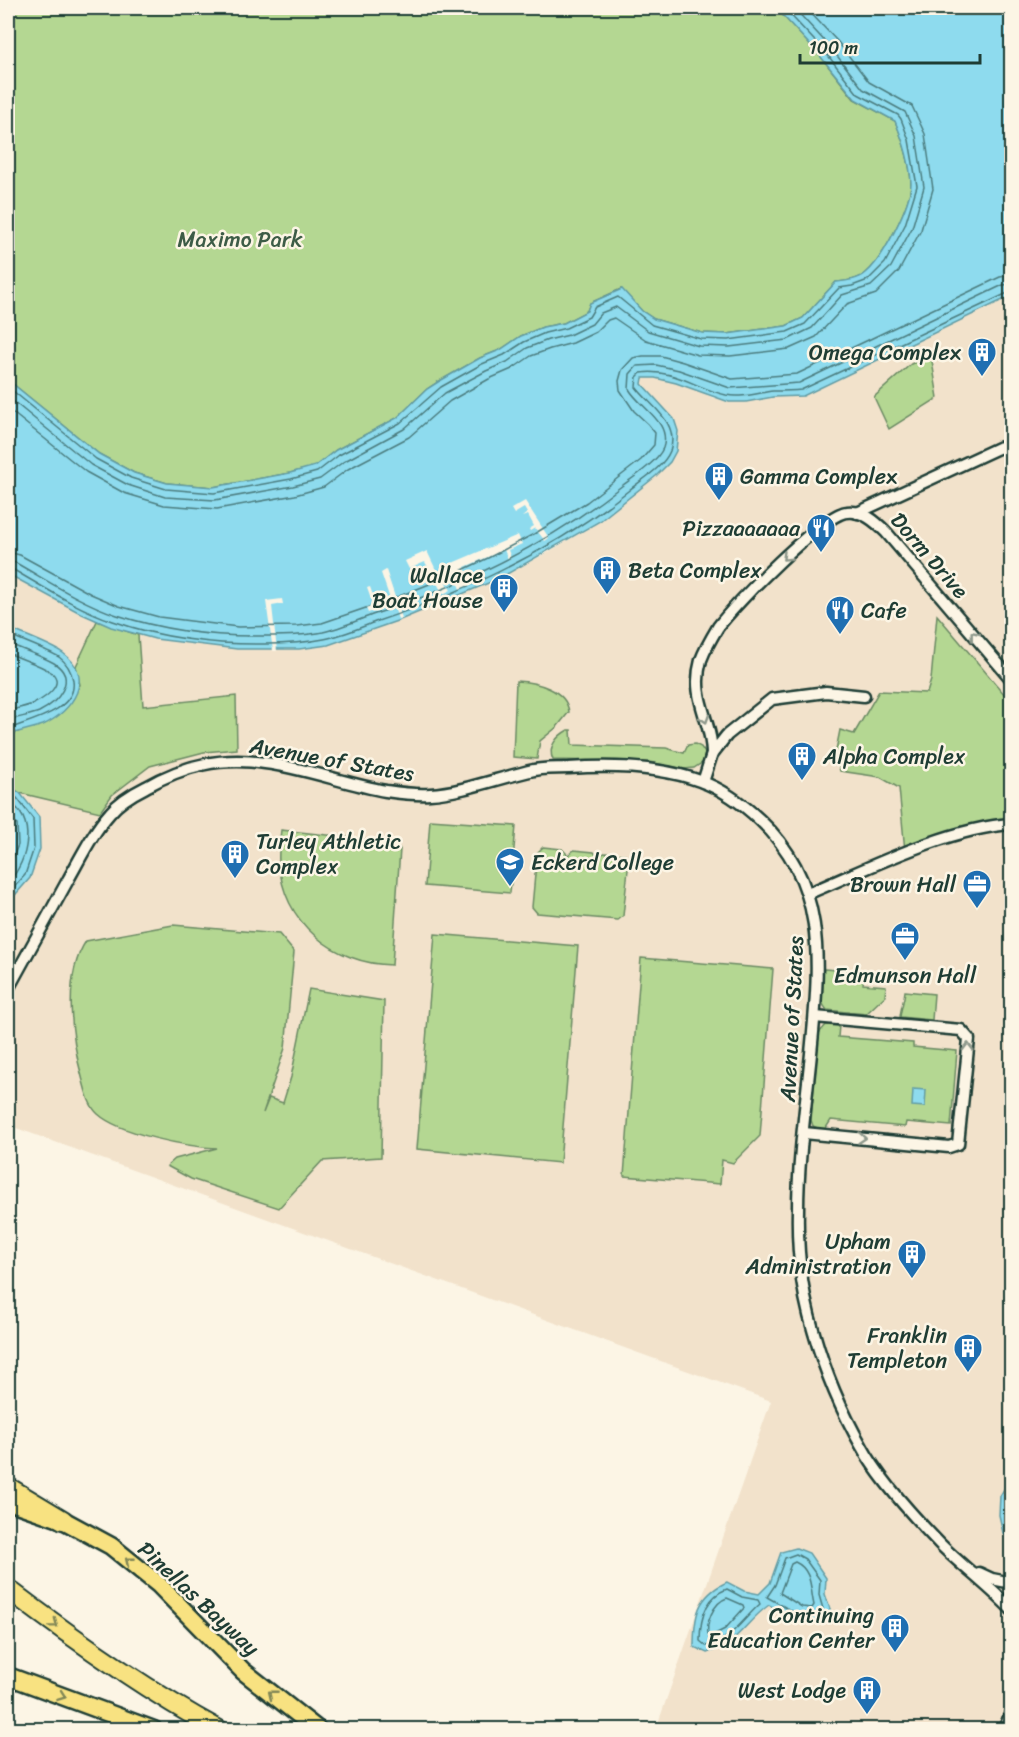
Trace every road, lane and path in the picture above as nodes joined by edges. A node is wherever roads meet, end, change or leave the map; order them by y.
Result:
1 (1011, 445) edge
2 (857, 513) junction
3 (1011, 680) edge
4 (864, 696) dead end
5 (712, 754) junction
6 (703, 782) junction
7 (1011, 824) edge
8 (807, 894) junction
9 (8, 988) edge
10 (814, 1017) junction
11 (804, 1133) junction
12 (8, 1487) edge
13 (8, 1501) edge
14 (63, 1520) junction
15 (968, 1568) junction
16 (1011, 1583) edge
17 (8, 1589) edge
18 (1011, 1610) edge
19 (8, 1676) edge
20 (1011, 1710) edge
21 (154, 1730) edge
22 (219, 1730) edge
23 (318, 1730) edge
24 (1004, 1730) edge

1 - 2 street
3 -> 2 street, Dorm Drive
2 -> 5 street, Dorm Drive
4 - 5 street
5 - 6 street
6 - 8 street, Avenue of States
6 - 9 street, Avenue of States
7 - 8 street
8 - 10 street, Avenue of States
10 - 11 street, Avenue of States
11 -> 10 street
11 - 15 street, Avenue of States
12 - 14 highway
13 - 14 main road, Pinellas Bayway
23 -> 14 main road, Pinellas Bayway
15 - 16 street, Avenue of States
15 - 18 street, Avenue of States
17 -> 22 highway
19 -> 21 main road
20 - 24 street

